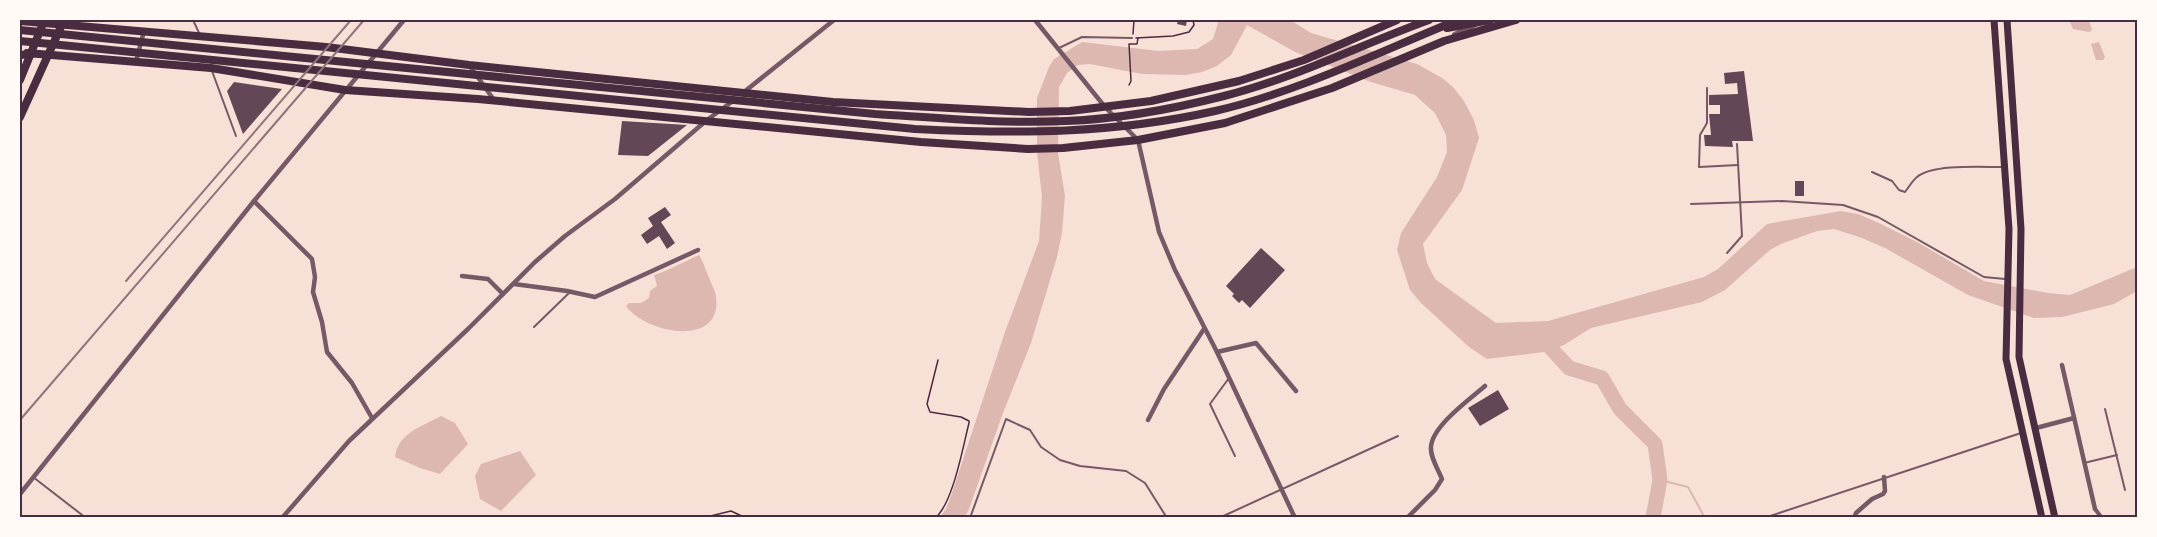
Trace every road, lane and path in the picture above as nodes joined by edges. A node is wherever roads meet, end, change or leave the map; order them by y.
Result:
1 (33, 20) edge
2 (193, 20) edge
3 (404, 20) edge
4 (834, 20) edge
5 (1035, 20) edge
6 (1134, 20) edge
7 (1193, 20) edge
8 (1397, 20) edge
9 (1426, 20) edge
10 (1458, 20) edge
11 (1483, 20) edge
12 (1490, 20) edge
13 (1516, 20) edge
14 (1994, 20) edge
15 (2007, 20) edge
16 (20, 21) edge
17 (44, 21) edge
18 (62, 22) edge
19 (20, 30) edge
20 (144, 31) junction
21 (1428, 32) junction
22 (200, 36) junction
23 (1132, 38) junction
24 (20, 41) edge
25 (1444, 42) junction
26 (1129, 47) dead end
27 (1060, 49) junction
28 (375, 53) junction
29 (20, 54) edge
30 (32, 54) junction
31 (48, 56) junction
32 (136, 62) junction
33 (469, 65) junction
34 (211, 68) junction
35 (20, 80) edge
36 (1129, 85) dead end
37 (1707, 88) dead end
38 (345, 90) junction
39 (743, 93) junction
40 (494, 100) junction
41 (1105, 107) junction
42 (20, 117) edge
43 (707, 120) junction
44 (236, 136) dead end
45 (1138, 140) junction
46 (1737, 144) dead end
47 (1738, 165) junction
48 (2004, 167) junction
49 (1872, 172) dead end
50 (254, 201) junction
51 (1740, 202) junction
52 (1691, 204) dead end
53 (698, 250) dead end
54 (1727, 253) dead end
55 (462, 276) dead end
56 (2007, 279) junction
57 (2020, 280) junction
58 (514, 284) junction
59 (571, 291) junction
60 (503, 294) junction
61 (2007, 320) junction
62 (2019, 322) junction
63 (534, 327) dead end
64 (1204, 328) junction
65 (1217, 352) junction
66 (938, 360) dead end
67 (2062, 365) dead end
68 (1229, 378) junction
69 (1485, 387) dead end
70 (1296, 391) dead end
71 (2105, 409) dead end
72 (372, 418) junction
73 (2074, 418) junction
74 (1148, 420) dead end
75 (2036, 428) junction
76 (2023, 432) junction
77 (1398, 436) dead end
78 (2117, 455) junction
79 (1235, 456) dead end
80 (2084, 463) junction
81 (33, 477) junction
82 (1884, 477) junction
83 (1282, 489) junction
84 (2125, 490) dead end
85 (20, 494) edge
86 (2095, 509) joint
87 (86, 518) edge
88 (282, 518) edge
89 (702, 518) edge
90 (746, 518) edge
91 (935, 518) edge
92 (970, 518) edge
93 (1167, 518) edge
94 (1220, 518) edge
95 (1295, 518) edge
96 (1407, 518) edge
97 (1764, 518) edge
98 (1854, 518) edge
99 (2042, 518) edge
100 (2055, 518) edge
101 (2102, 518) edge

1 - 17 main road
2 - 22 lane
3 - 28 street
4 - 39 street
5 - 27 street
6 - 23 path
7 - 23 path
8 - 41 main road
9 - 19 main road
10 - 21 main road
11 - 25 street
12 - 21 main road
13 - 25 main road
14 - 48 main road
15 - 57 main road
16 - 17 main road
17 - 18 main road
17 - 30 main road
18 - 20 main road
18 - 31 main road
20 - 22 main road
20 - 32 street
21 - 24 main road
22 - 28 main road
22 - 34 lane
23 - 27 lane
25 - 45 main road
26 - 36 path
27 - 41 street
28 - 33 main road
28 - 38 street
29 - 30 main road
30 - 31 main road
30 - 35 main road
31 - 32 main road
31 - 42 main road
32 - 34 main road
33 - 39 main road
33 - 40 street
34 - 38 main road
34 - 44 lane
37 - 47 lane
38 - 40 main road
38 - 50 street
39 - 41 main road
39 - 43 street
40 - 43 main road
41 - 45 street
43 - 45 main road
43 - 58 street
45 - 64 street
46 - 47 lane
47 - 51 lane
48 - 49 lane
48 - 56 main road
50 - 72 street
50 - 81 street
51 - 52 lane
51 - 54 lane
51 - 56 lane
53 - 59 street
55 - 60 street
56 - 57 main road
56 - 61 main road
57 - 62 main road
58 - 59 street
58 - 60 street
59 - 63 lane
60 - 72 street
61 - 62 main road
61 - 76 main road
62 - 75 main road
64 - 65 street
64 - 74 street
65 - 68 street
65 - 70 street
66 - 91 path
67 - 73 street
68 - 79 lane
68 - 83 street
69 - 96 street
71 - 78 lane
72 - 88 street
73 - 75 street
73 - 80 street
75 - 76 main road
75 - 100 main road
76 - 82 lane
76 - 99 main road
77 - 83 lane
78 - 80 lane
78 - 84 lane
80 - 86 street
81 - 85 street
81 - 87 lane
82 - 97 lane
82 - 98 street
83 - 94 lane
83 - 95 street
86 - 101 street
89 - 90 path
92 - 93 lane

